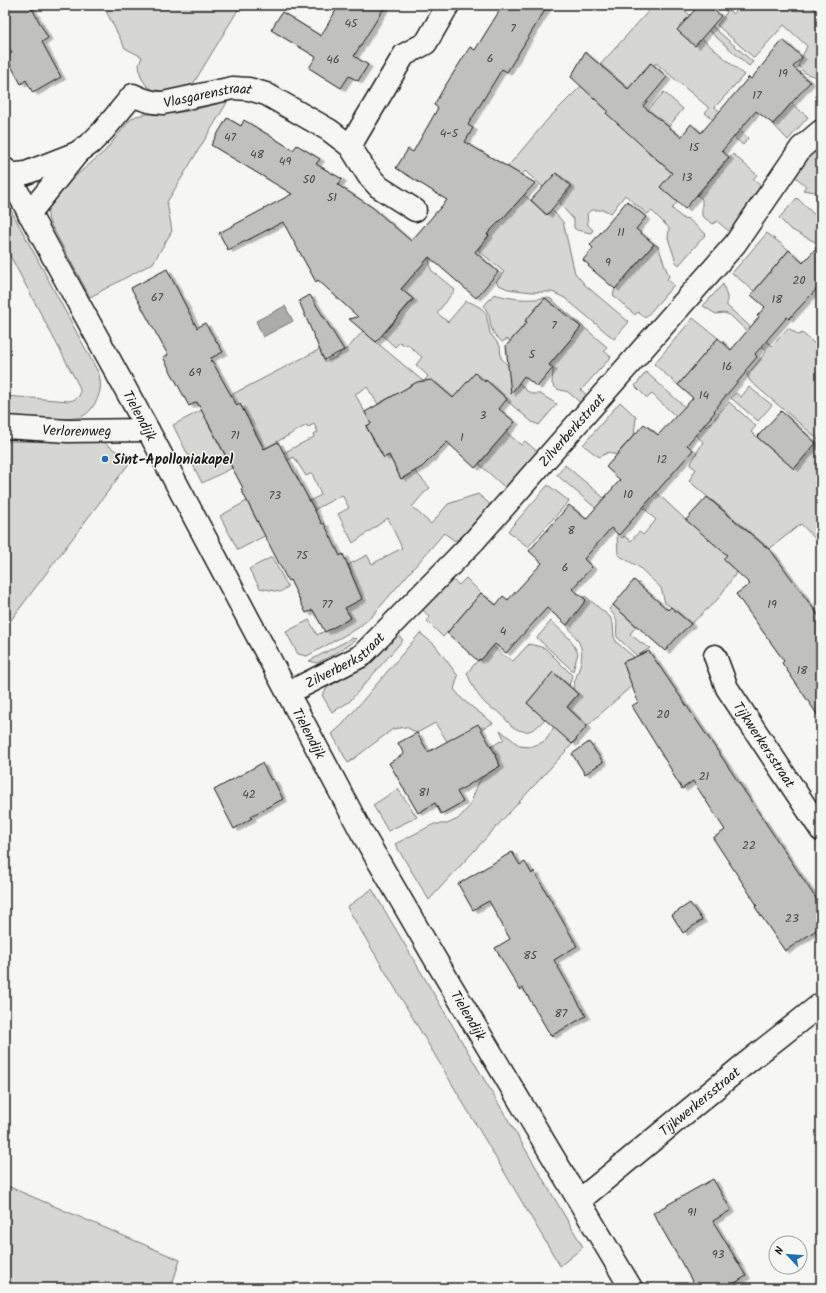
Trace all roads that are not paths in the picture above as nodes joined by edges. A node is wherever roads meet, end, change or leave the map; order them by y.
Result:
1 (448, 5) edge
2 (821, 131) edge
3 (350, 146) junction
4 (78, 153) junction
5 (6, 172) edge
6 (415, 210) dead end
7 (29, 214) junction
8 (5, 427) edge
9 (148, 430) junction
10 (715, 656) dead end
11 (288, 693) junction
12 (821, 830) edge
13 (821, 1004) edge
14 (580, 1200) junction
15 (631, 1288) edge

1 - 3 street
2 - 11 street, Zilverberkstraat
3 - 4 street, Vlasgarenstraat
3 - 6 street, Vlasgarenstraat
4 - 5 street, Vlasgarenstraat
4 - 7 street, Vlasgarenstraat
5 - 7 street, Tielendijk
7 - 9 street, Tielendijk
8 - 9 street, Verlorenweg
9 - 11 street, Tielendijk
10 - 12 street, Tijkwerkersstraat
11 - 14 street, Tielendijk
13 - 14 street, Tijkwerkersstraat
14 - 15 street, Tielendijk

